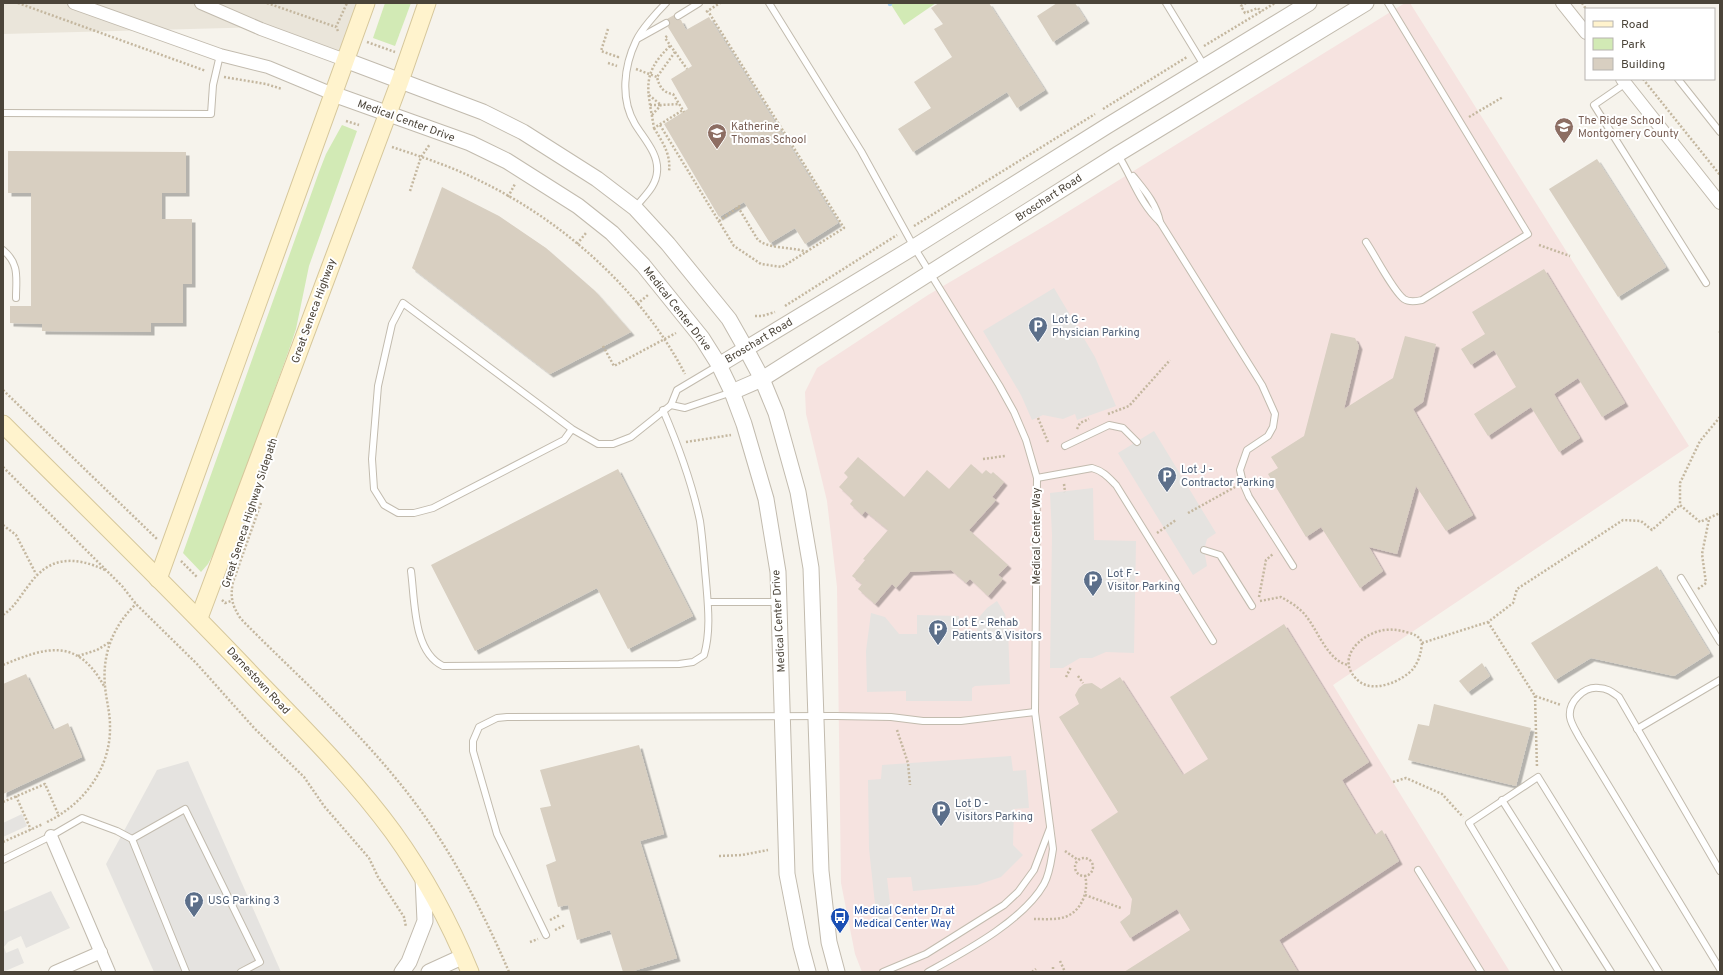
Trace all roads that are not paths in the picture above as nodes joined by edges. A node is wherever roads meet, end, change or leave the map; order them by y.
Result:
1 (74, 3) edge
2 (201, 3) edge
3 (366, 3) edge
4 (427, 3) edge
5 (666, 3) edge
6 (699, 3) edge
7 (769, 3) edge
8 (1166, 3) edge
9 (1309, 3) edge
10 (1366, 3) edge
11 (1388, 3) edge
12 (1562, 3) edge
13 (678, 16) dead end
14 (666, 23) dead end
15 (1585, 32) edge
16 (636, 40) junction
17 (220, 55) junction
18 (345, 60) junction
19 (1205, 67) junction
20 (1679, 80) edge
21 (400, 81) junction
22 (1624, 81) edge
23 (333, 94) junction
24 (3, 113) edge
25 (387, 114) junction
26 (1720, 132) edge
27 (1118, 154) junction
28 (1720, 203) edge
29 (635, 208) junction
30 (1366, 242) dead end
31 (914, 247) junction
32 (3, 250) edge
33 (929, 273) junction
34 (1706, 283) dead end
35 (16, 298) dead end
36 (746, 349) junction
37 (719, 365) junction
38 (762, 379) junction
39 (732, 392) junction
40 (671, 405) junction
41 (663, 410) junction
42 (3, 424) edge
43 (572, 429) junction
44 (1137, 442) dead end
45 (1065, 446) dead end
46 (1037, 478) junction
47 (1204, 550) dead end
48 (1293, 566) dead end
49 (411, 572) dead end
50 (1681, 578) dead end
51 (158, 579) junction
52 (708, 602) junction
53 (779, 602) junction
54 (1252, 606) road end
55 (198, 618) junction
56 (1213, 640) dead end
57 (1720, 642) edge
58 (1720, 680) edge
59 (1035, 712) junction
60 (816, 716) junction
61 (784, 717) junction
62 (1637, 729) junction
63 (1502, 800) junction
64 (1050, 827) junction
65 (51, 836) junction
66 (132, 839) junction
67 (3, 860) edge
68 (1719, 868) edge
69 (1418, 870) dead end
70 (423, 878) junction
71 (546, 935) dead end
72 (101, 952) junction
73 (464, 956) junction
74 (1720, 969) edge
75 (55, 972) edge
76 (110, 972) edge
77 (186, 972) edge
78 (242, 972) edge
79 (402, 972) edge
80 (429, 972) edge
81 (470, 972) edge
82 (808, 972) edge
83 (837, 972) edge
84 (883, 972) edge
85 (928, 972) edge
86 (1481, 972) edge
87 (1559, 972) edge
88 (1611, 972) edge
89 (1659, 972) edge

1 - 17 street, Medical Center Drive
2 - 18 street
3 - 18 main road
4 - 21 main road, Great Seneca Highway
5 - 16 lane
6 - 13 lane
7 - 31 lane, Medical Center Way
8 - 19 lane
9 - 19 street, Broschart Road
10 - 27 street, Broschart Road
11 - 30 lane
12 - 15 street
14 - 16 lane
16 - 29 lane
17 - 23 street, Medical Center Drive
17 - 24 lane
18 - 21 street
18 - 23 main road
19 - 31 street, Broschart Road
20 - 26 lane
21 - 25 main road, Great Seneca Highway
21 - 29 street
22 - 28 street
22 - 34 lane
23 - 25 street, Medical Center Drive
23 - 51 main road
25 - 37 street, Medical Center Drive
25 - 55 main road, Great Seneca Highway
27 - 33 street, Broschart Road
27 - 48 lane
29 - 36 street
31 - 33 lane, Medical Center Way
31 - 36 street, Broschart Road
32 - 35 lane
33 - 38 street, Broschart Road
33 - 46 lane, Medical Center Way
36 - 37 street, Broschart Road
36 - 38 street
37 - 39 street, Medical Center Drive
37 - 40 lane
38 - 39 street, Broschart Road
38 - 60 street
39 - 40 lane
39 - 53 street, Medical Center Drive
40 - 41 lane
41 - 43 lane
41 - 52 lane
42 - 51 main road, Darnestown Road
43 - 43 lane
44 - 45 lane
46 - 56 lane
46 - 59 lane, Medical Center Way
47 - 54 lane
49 - 52 lane
50 - 57 lane
51 - 55 main road, Darnestown Road
52 - 53 lane
53 - 61 street, Medical Center Drive
55 - 70 main road, Darnestown Road
58 - 62 lane
59 - 60 lane
59 - 64 lane, Medical Center Way
60 - 61 lane
60 - 83 street
61 - 71 lane
61 - 82 street, Medical Center Drive
62 - 68 lane
62 - 74 lane
63 - 87 lane
63 - 88 lane
63 - 89 lane
64 - 84 lane, Medical Center Way
64 - 85 lane, Medical Center Way
65 - 66 lane
65 - 67 lane
65 - 72 street
66 - 77 lane
66 - 78 lane
69 - 86 lane
70 - 73 main road, Darnestown Road
70 - 79 street
72 - 75 street
72 - 76 street
73 - 80 street
73 - 81 main road, Darnestown Road

